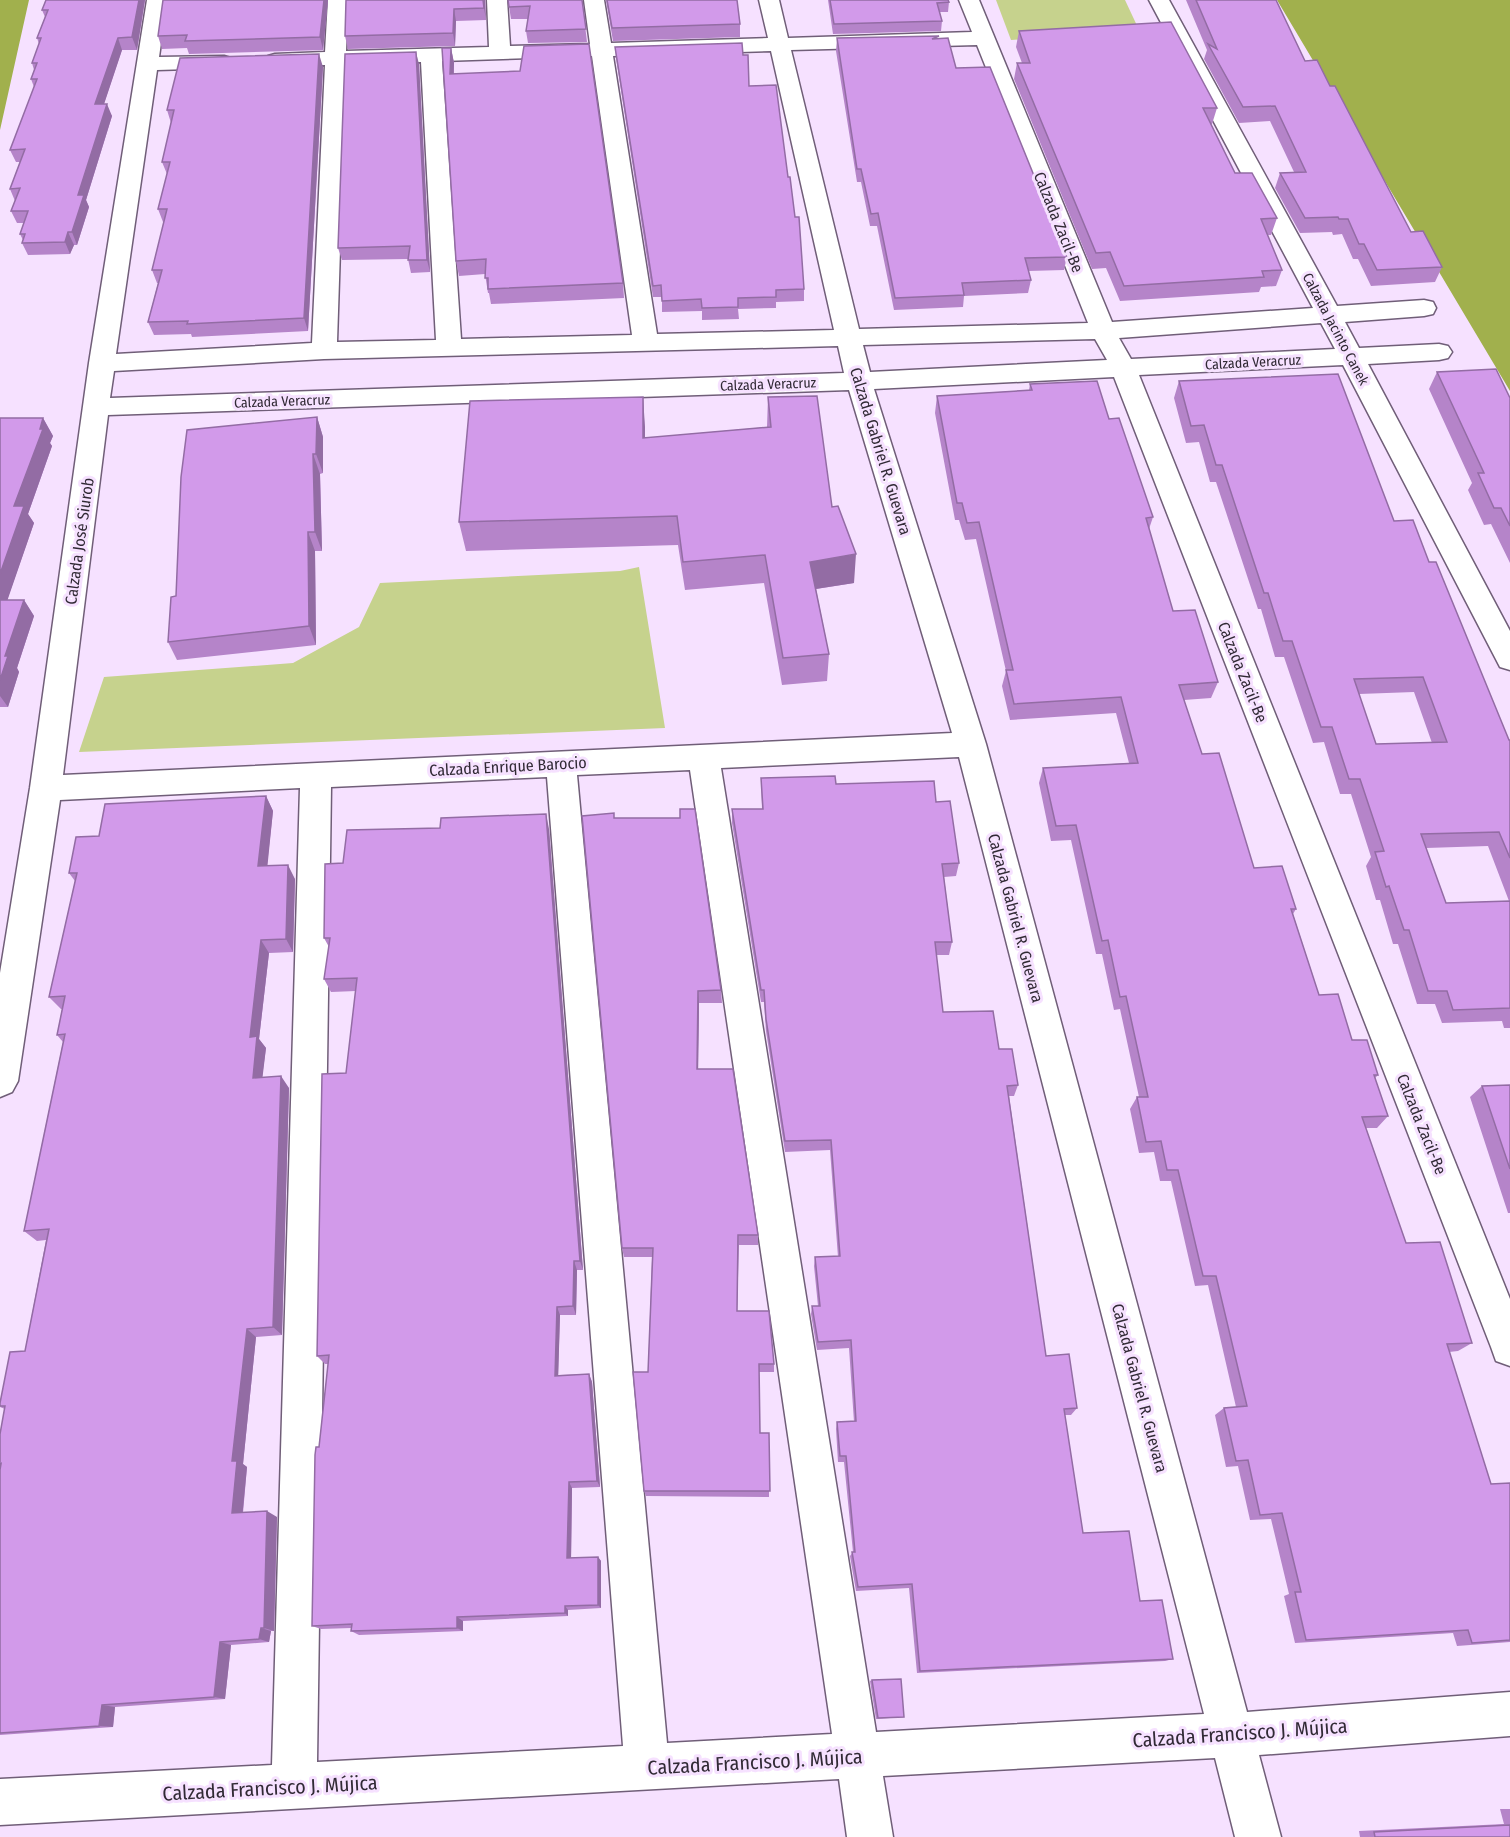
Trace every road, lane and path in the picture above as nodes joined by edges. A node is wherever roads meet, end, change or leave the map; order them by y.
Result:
1 (157, 0) edge
2 (338, 0) edge
3 (497, 0) edge
4 (594, 0) edge
5 (769, 0) edge
6 (969, 0) edge
7 (1159, 0) edge
8 (985, 38) junction
9 (780, 45) junction
10 (601, 50) junction
11 (500, 53) junction
12 (431, 56) junction
13 (336, 58) junction
14 (148, 64) junction
15 (1424, 308) dead end
16 (1330, 316) junction
17 (1103, 331) junction
18 (847, 336) junction
19 (646, 342) junction
20 (449, 348) junction
21 (324, 351) junction
22 (1439, 352) dead end
23 (1351, 356) junction
24 (102, 363) junction
25 (1124, 369) junction
26 (859, 381) junction
27 (96, 407) junction
28 (1510, 659) edge
29 (971, 744) junction
30 (704, 757) junction
31 (561, 764) junction
32 (316, 776) junction
33 (46, 788) junction
34 (0, 1081) edge
35 (1510, 1347) edge
36 (1510, 1714) edge
37 (1231, 1735) junction
38 (858, 1756) junction
39 (647, 1767) junction
40 (294, 1787) junction
41 (0, 1802) edge
42 (870, 1837) edge
43 (1258, 1837) edge

1 - 14 street, Calzada José Siurob
2 - 13 street
3 - 11 street
4 - 10 street
5 - 9 street, Calzada Gabriel R. Guevara
6 - 8 street, Calzada Zacil-Be
7 - 16 street, Calzada Jacinto Canek
8 - 9 street
8 - 17 street, Calzada Zacil-Be
9 - 10 street
9 - 18 street, Calzada Gabriel R. Guevara
10 - 11 street
10 - 19 street
11 - 12 street
12 - 13 street
12 - 20 street
13 - 14 street
13 - 21 street
14 - 24 street, Calzada José Siurob
15 - 16 street
16 - 17 street
16 - 23 street, Calzada Jacinto Canek
17 - 18 street
17 - 25 street, Calzada Zacil-Be
18 - 19 street
18 - 26 street, Calzada Gabriel R. Guevara
19 - 20 street
20 - 21 street
21 - 24 street
22 - 23 street, Calzada Veracruz
23 - 25 street, Calzada Veracruz
23 - 28 street, Calzada Jacinto Canek
24 - 27 street, Calzada José Siurob
25 - 26 street, Calzada Veracruz
25 - 35 street, Calzada Zacil-Be
26 - 27 street, Calzada Veracruz
26 - 29 street, Calzada Gabriel R. Guevara
27 - 33 street, Calzada José Siurob
29 - 30 street, Calzada Enrique Barocio
29 - 37 street, Calzada Gabriel R. Guevara
30 - 31 street, Calzada Enrique Barocio
30 - 38 street
31 - 32 street, Calzada Enrique Barocio
31 - 39 street
32 - 33 street, Calzada Enrique Barocio
32 - 40 street
33 - 34 street, Calzada José Siurob
36 - 37 street, Calzada Francisco J. Mújica
37 - 38 street, Calzada Francisco J. Mújica
37 - 43 street, Calzada Gabriel R. Guevara
38 - 39 street, Calzada Francisco J. Mújica
38 - 42 street
39 - 40 street, Calzada Francisco J. Mújica
40 - 41 street, Calzada Francisco J. Mújica

